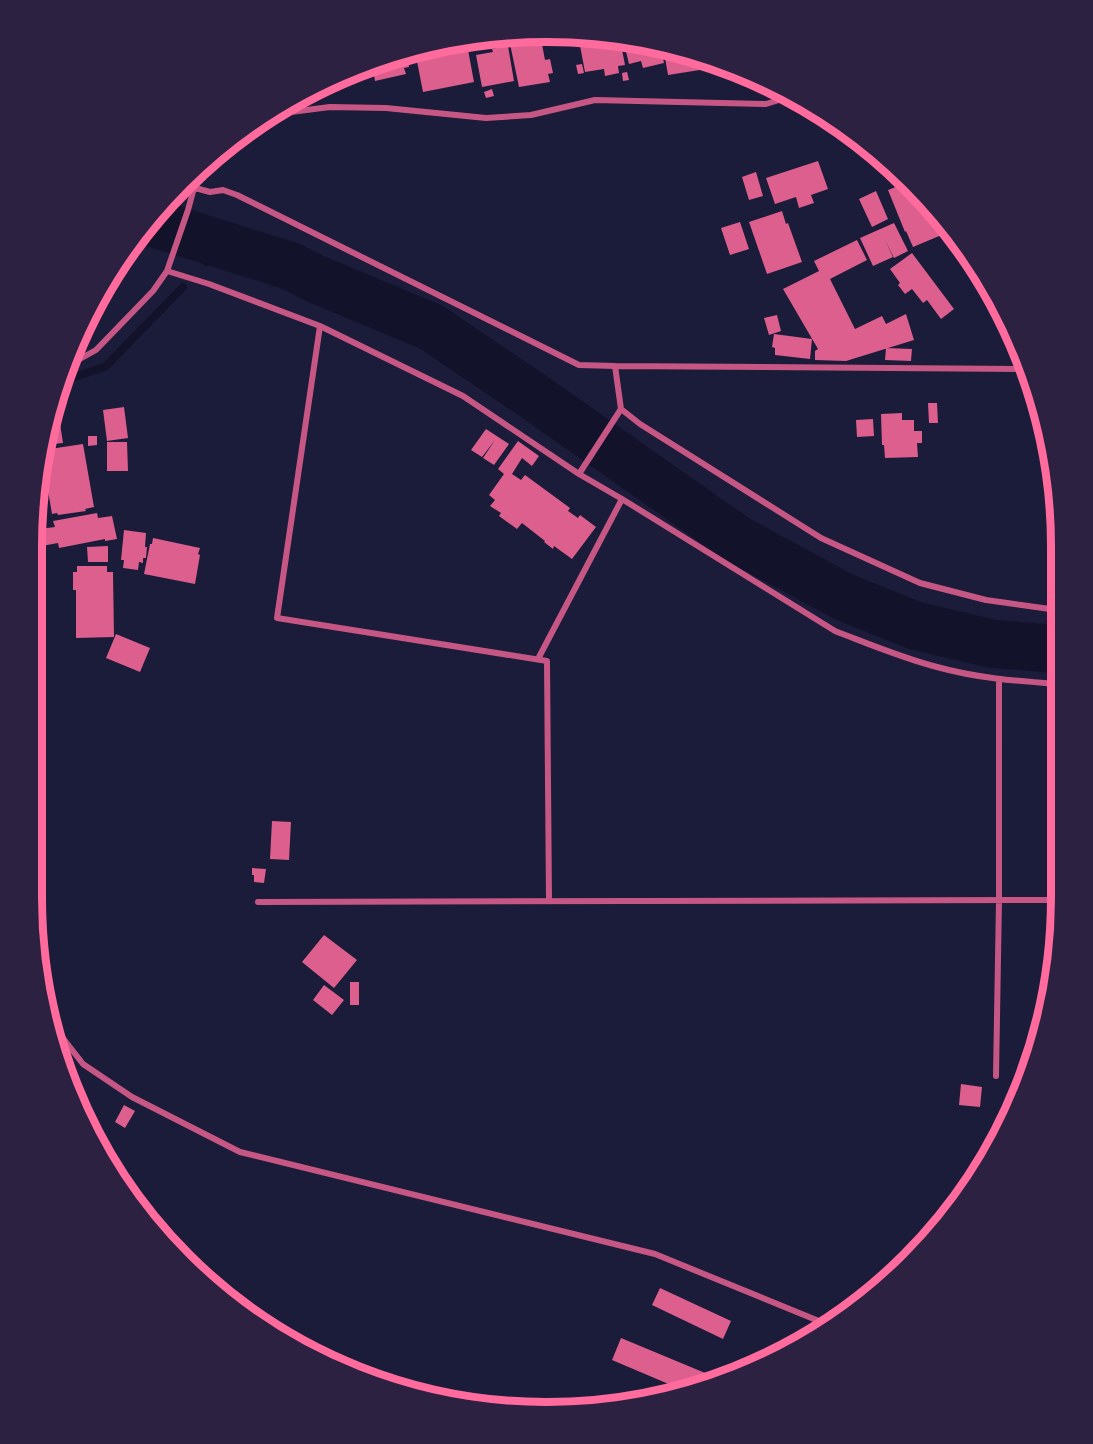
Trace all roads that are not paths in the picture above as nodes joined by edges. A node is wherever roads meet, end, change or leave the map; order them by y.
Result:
1 (780, 99) edge
2 (291, 112) edge
3 (193, 187) edge
4 (191, 189) edge
5 (167, 271) junction
6 (320, 326) junction
7 (77, 360) edge
8 (615, 366) junction
9 (1019, 369) edge
10 (621, 410) junction
11 (579, 474) junction
12 (622, 499) junction
13 (1051, 609) edge
14 (538, 659) junction
15 (999, 680) junction
16 (1051, 684) edge
17 (999, 900) junction
18 (1051, 900) edge
19 (549, 901) junction
20 (258, 902) dead end
21 (62, 1037) edge
22 (996, 1076) dead end
23 (820, 1321) edge

1 - 2 street
3 - 8 street
4 - 5 street
5 - 6 street
5 - 7 street
6 - 11 street
6 - 14 street
8 - 9 street
8 - 10 street
10 - 11 street
10 - 13 street
11 - 12 street
12 - 14 street
12 - 15 street
14 - 19 street
15 - 16 street
15 - 17 street
17 - 18 street
17 - 19 street
17 - 22 street
19 - 20 street
21 - 23 street

